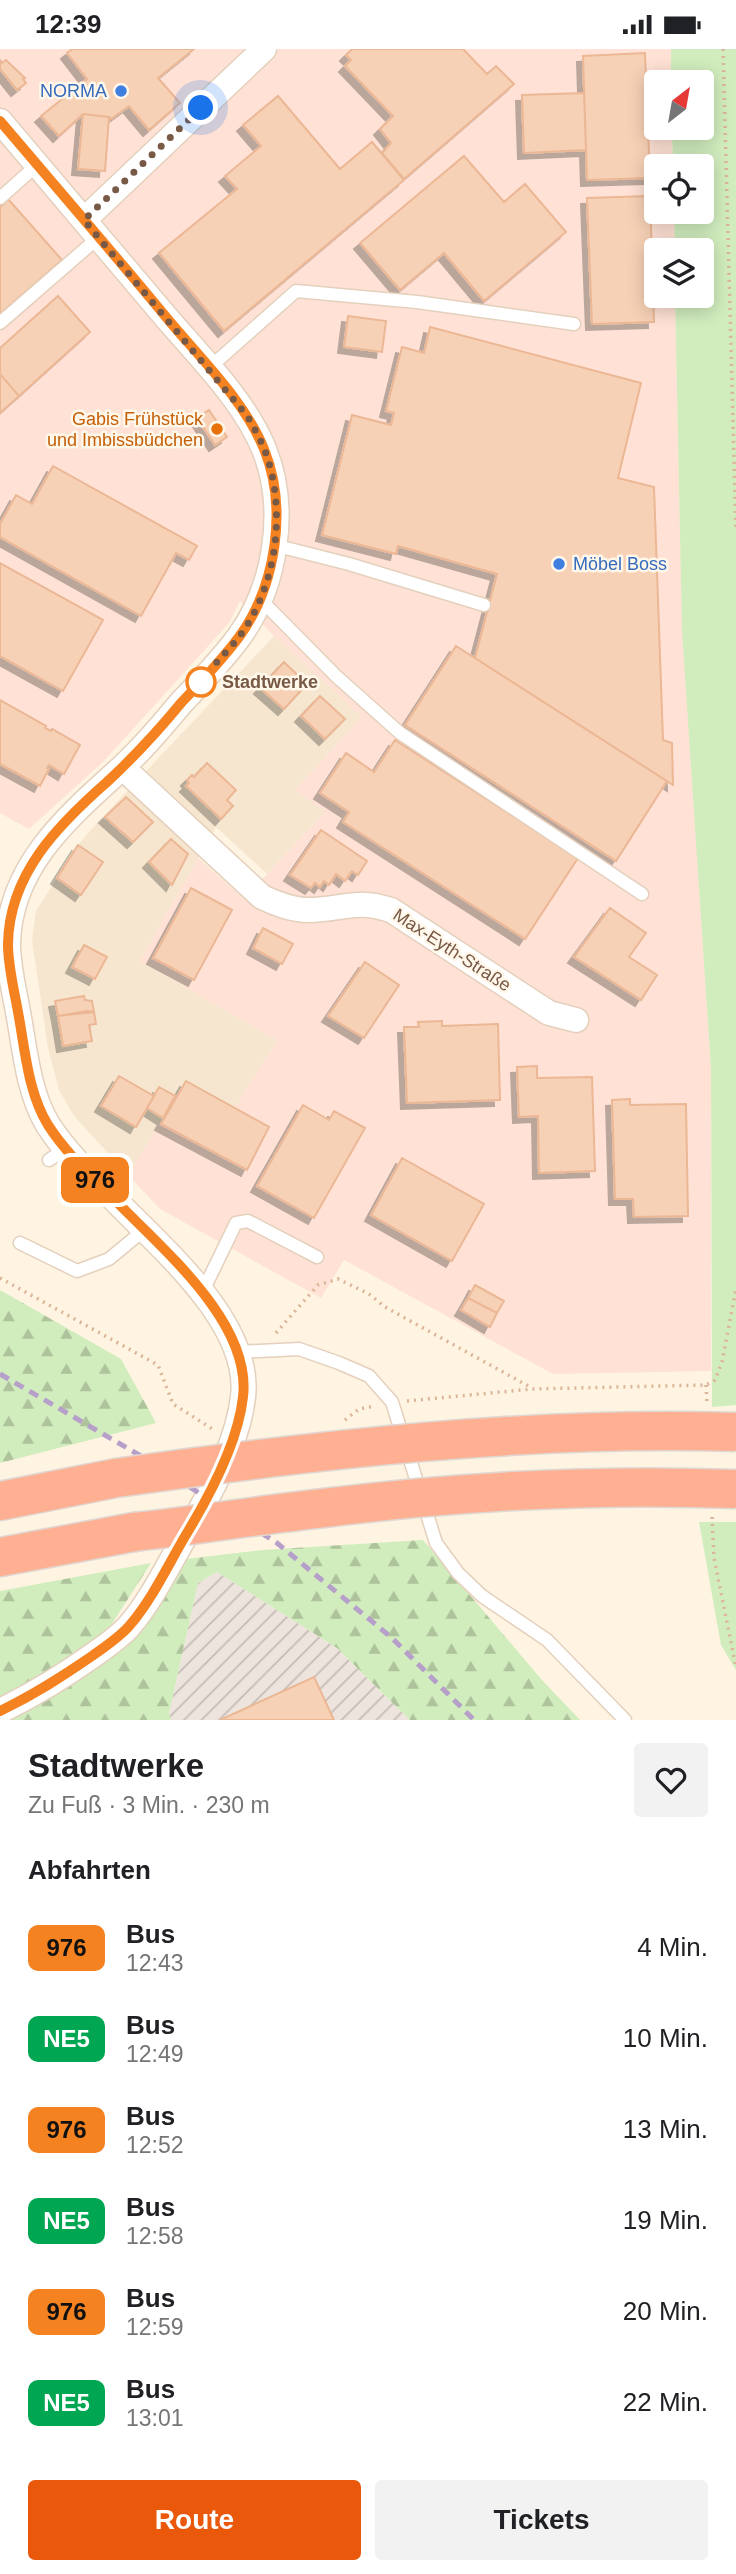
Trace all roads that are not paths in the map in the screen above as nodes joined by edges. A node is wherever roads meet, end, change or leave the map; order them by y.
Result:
1 (264, 49) edge
2 (0, 121) edge
3 (37, 165) junction
4 (0, 198) edge
5 (91, 228) junction
6 (0, 323) edge
7 (574, 324) dead end
8 (209, 368) junction
9 (274, 545) junction
10 (260, 599) junction
11 (484, 605) dead end
12 (122, 768) junction
13 (642, 894) dead end
14 (576, 1020) dead end
15 (144, 1230) junction
16 (20, 1243) dead end
17 (317, 1257) dead end
18 (202, 1293) junction
19 (249, 1351) junction
20 (736, 1432) edge
21 (0, 1501) edge
22 (724, 1503) edge
23 (0, 1557) edge
24 (0, 1711) edge
25 (625, 1720) edge

1 - 5 street
2 - 3 street
3 - 4 lane
3 - 5 street
5 - 6 lane
5 - 8 street
7 - 8 lane
8 - 9 street
9 - 10 street
9 - 11 lane
10 - 12 street
10 - 13 lane
12 - 14 street, Max-Eyth-Straße
12 - 15 street
15 - 16 lane
15 - 18 street
17 - 18 lane
18 - 19 street
19 - 24 street
19 - 25 lane
20 - 21 highway, bridge
22 - 23 highway, bridge

